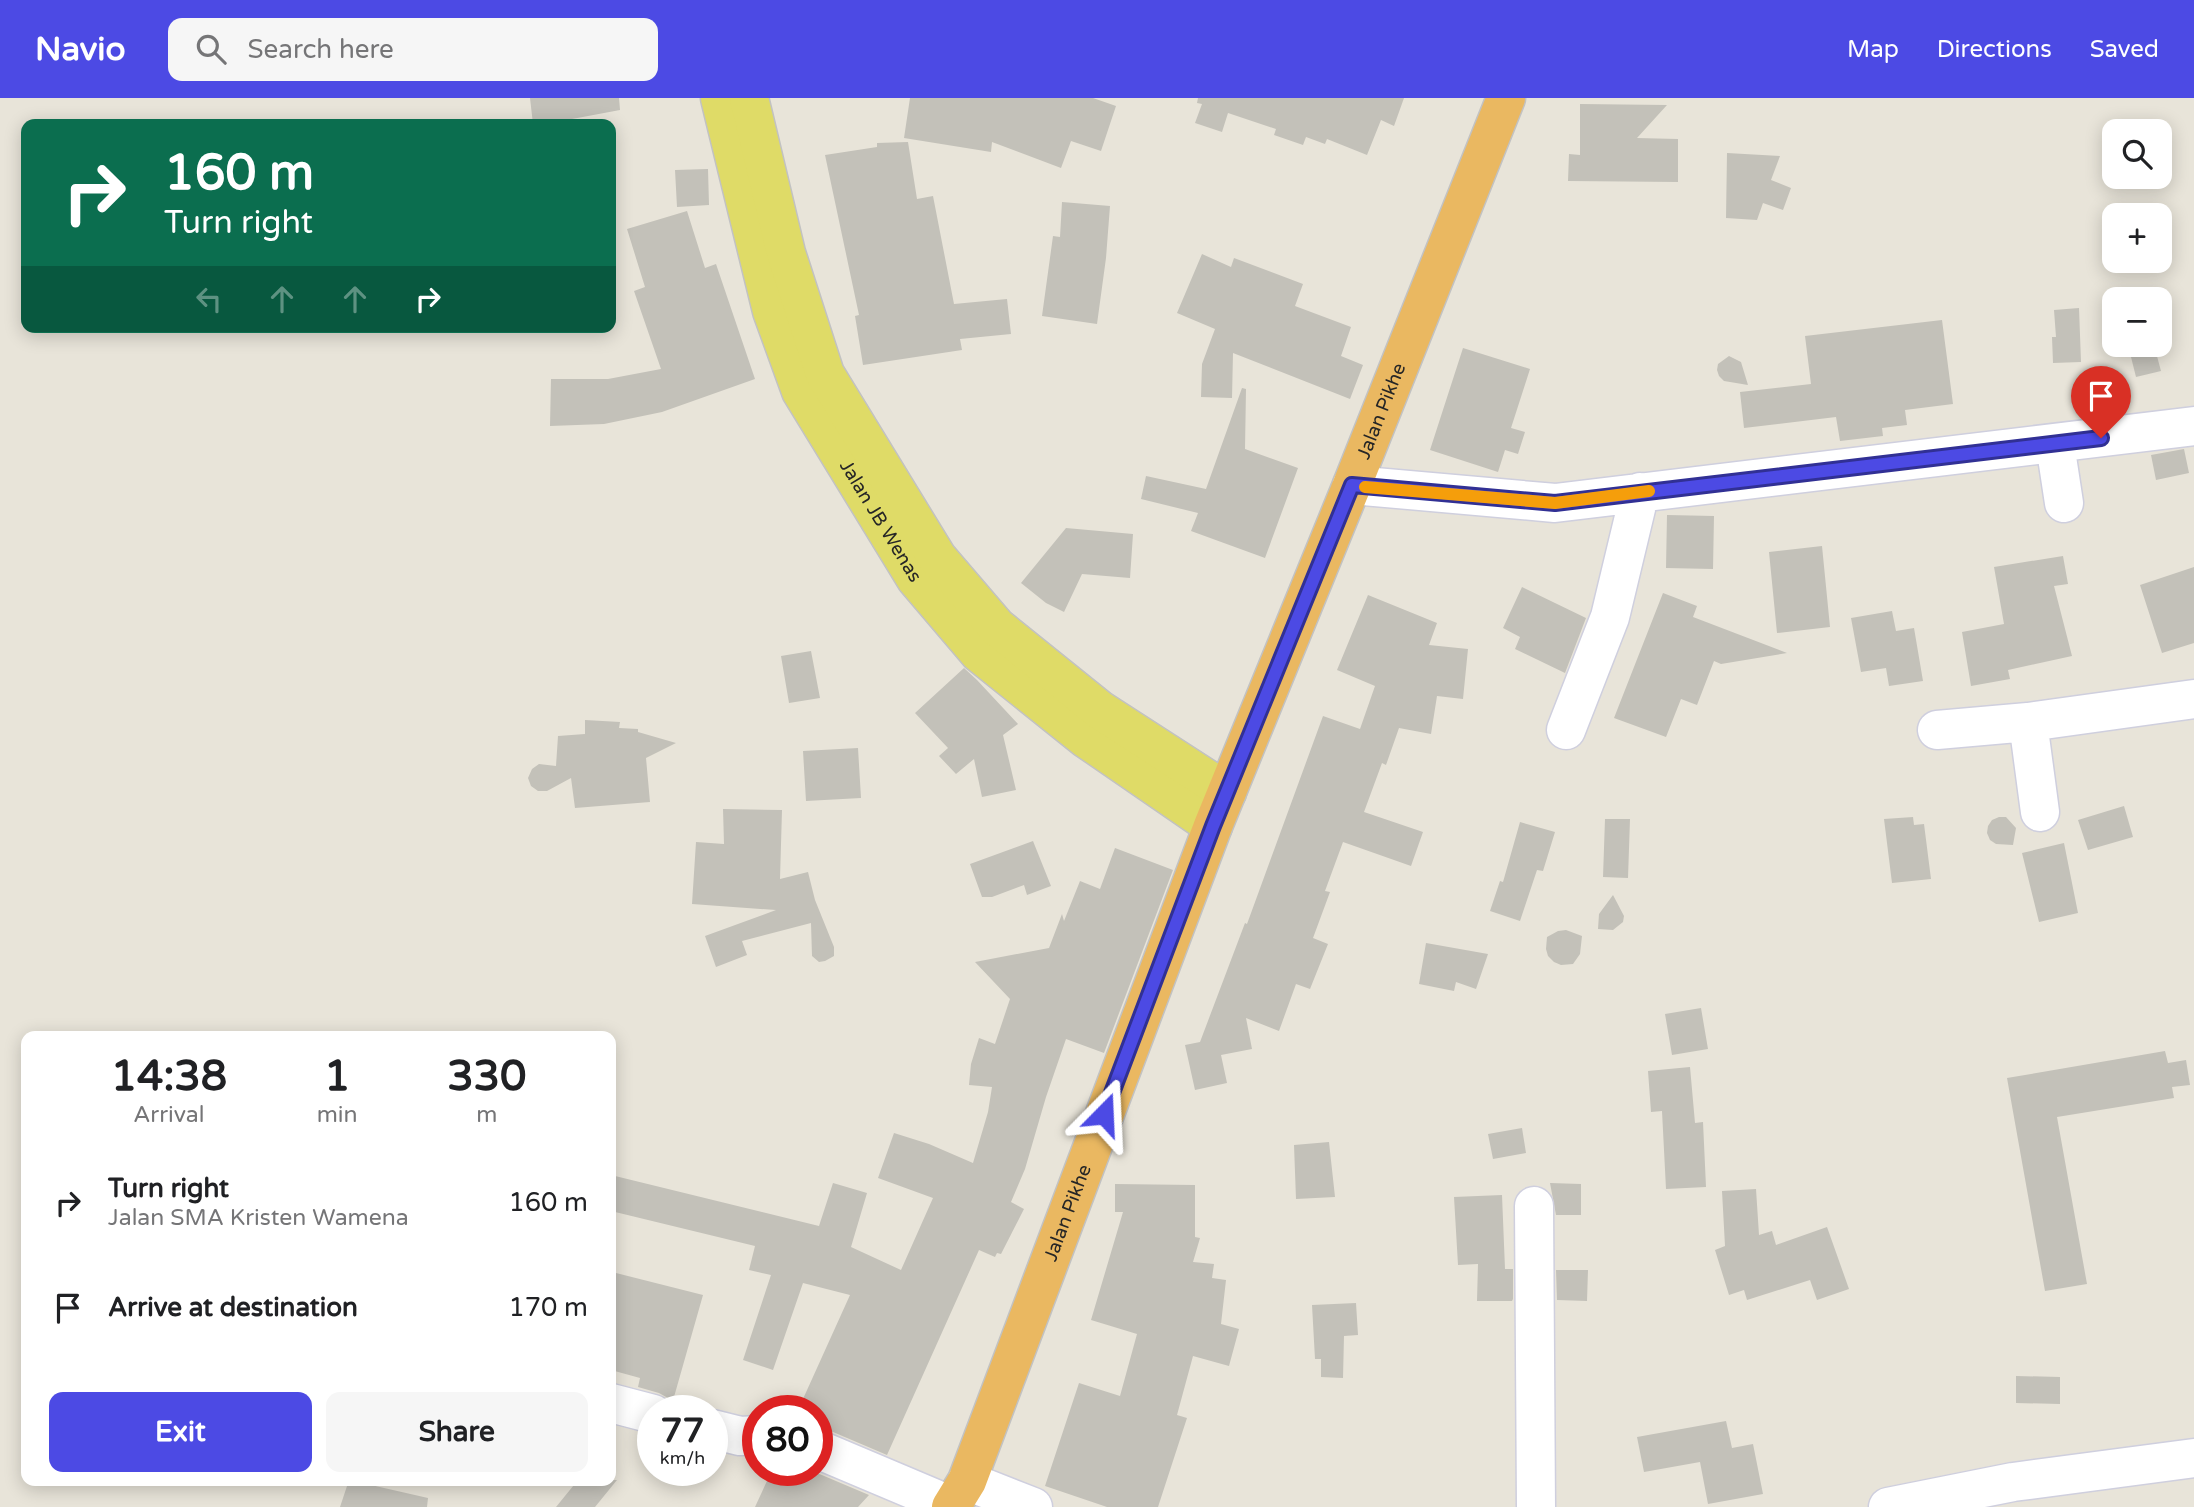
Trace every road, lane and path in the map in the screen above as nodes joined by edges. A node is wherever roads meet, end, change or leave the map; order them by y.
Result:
1 (720, 98) edge
2 (749, 98) edge
3 (1506, 98) edge
4 (2194, 426) edge
5 (2054, 444) junction
6 (1352, 485) junction
7 (1640, 492) junction
8 (2064, 503) dead end
9 (2194, 699) edge
10 (2028, 722) junction
11 (1566, 730) dead end
12 (1937, 730) dead end
13 (1220, 809) junction
14 (2040, 811) dead end
15 (1534, 1206) dead end
16 (616, 1404) edge
17 (637, 1410) edge
18 (833, 1455) edge
19 (2194, 1458) edge
20 (2014, 1495) edge
21 (957, 1498) edge
22 (1032, 1507) edge
23 (1536, 1507) edge
24 (1888, 1507) edge

1 - 13 main road, Jalan JB Wenas
2 - 13 main road, Jalan JB Wenas
3 - 6 highway, Jalan Pikhe
4 - 5 street
5 - 7 street
5 - 8 street
6 - 7 street
6 - 13 highway, Jalan Pikhe
7 - 11 street
9 - 10 street
10 - 12 street
10 - 14 street
13 - 21 highway, Jalan Pikhe
15 - 23 street
16 - 17 street
18 - 21 street
19 - 20 street
20 - 24 street
21 - 22 street

